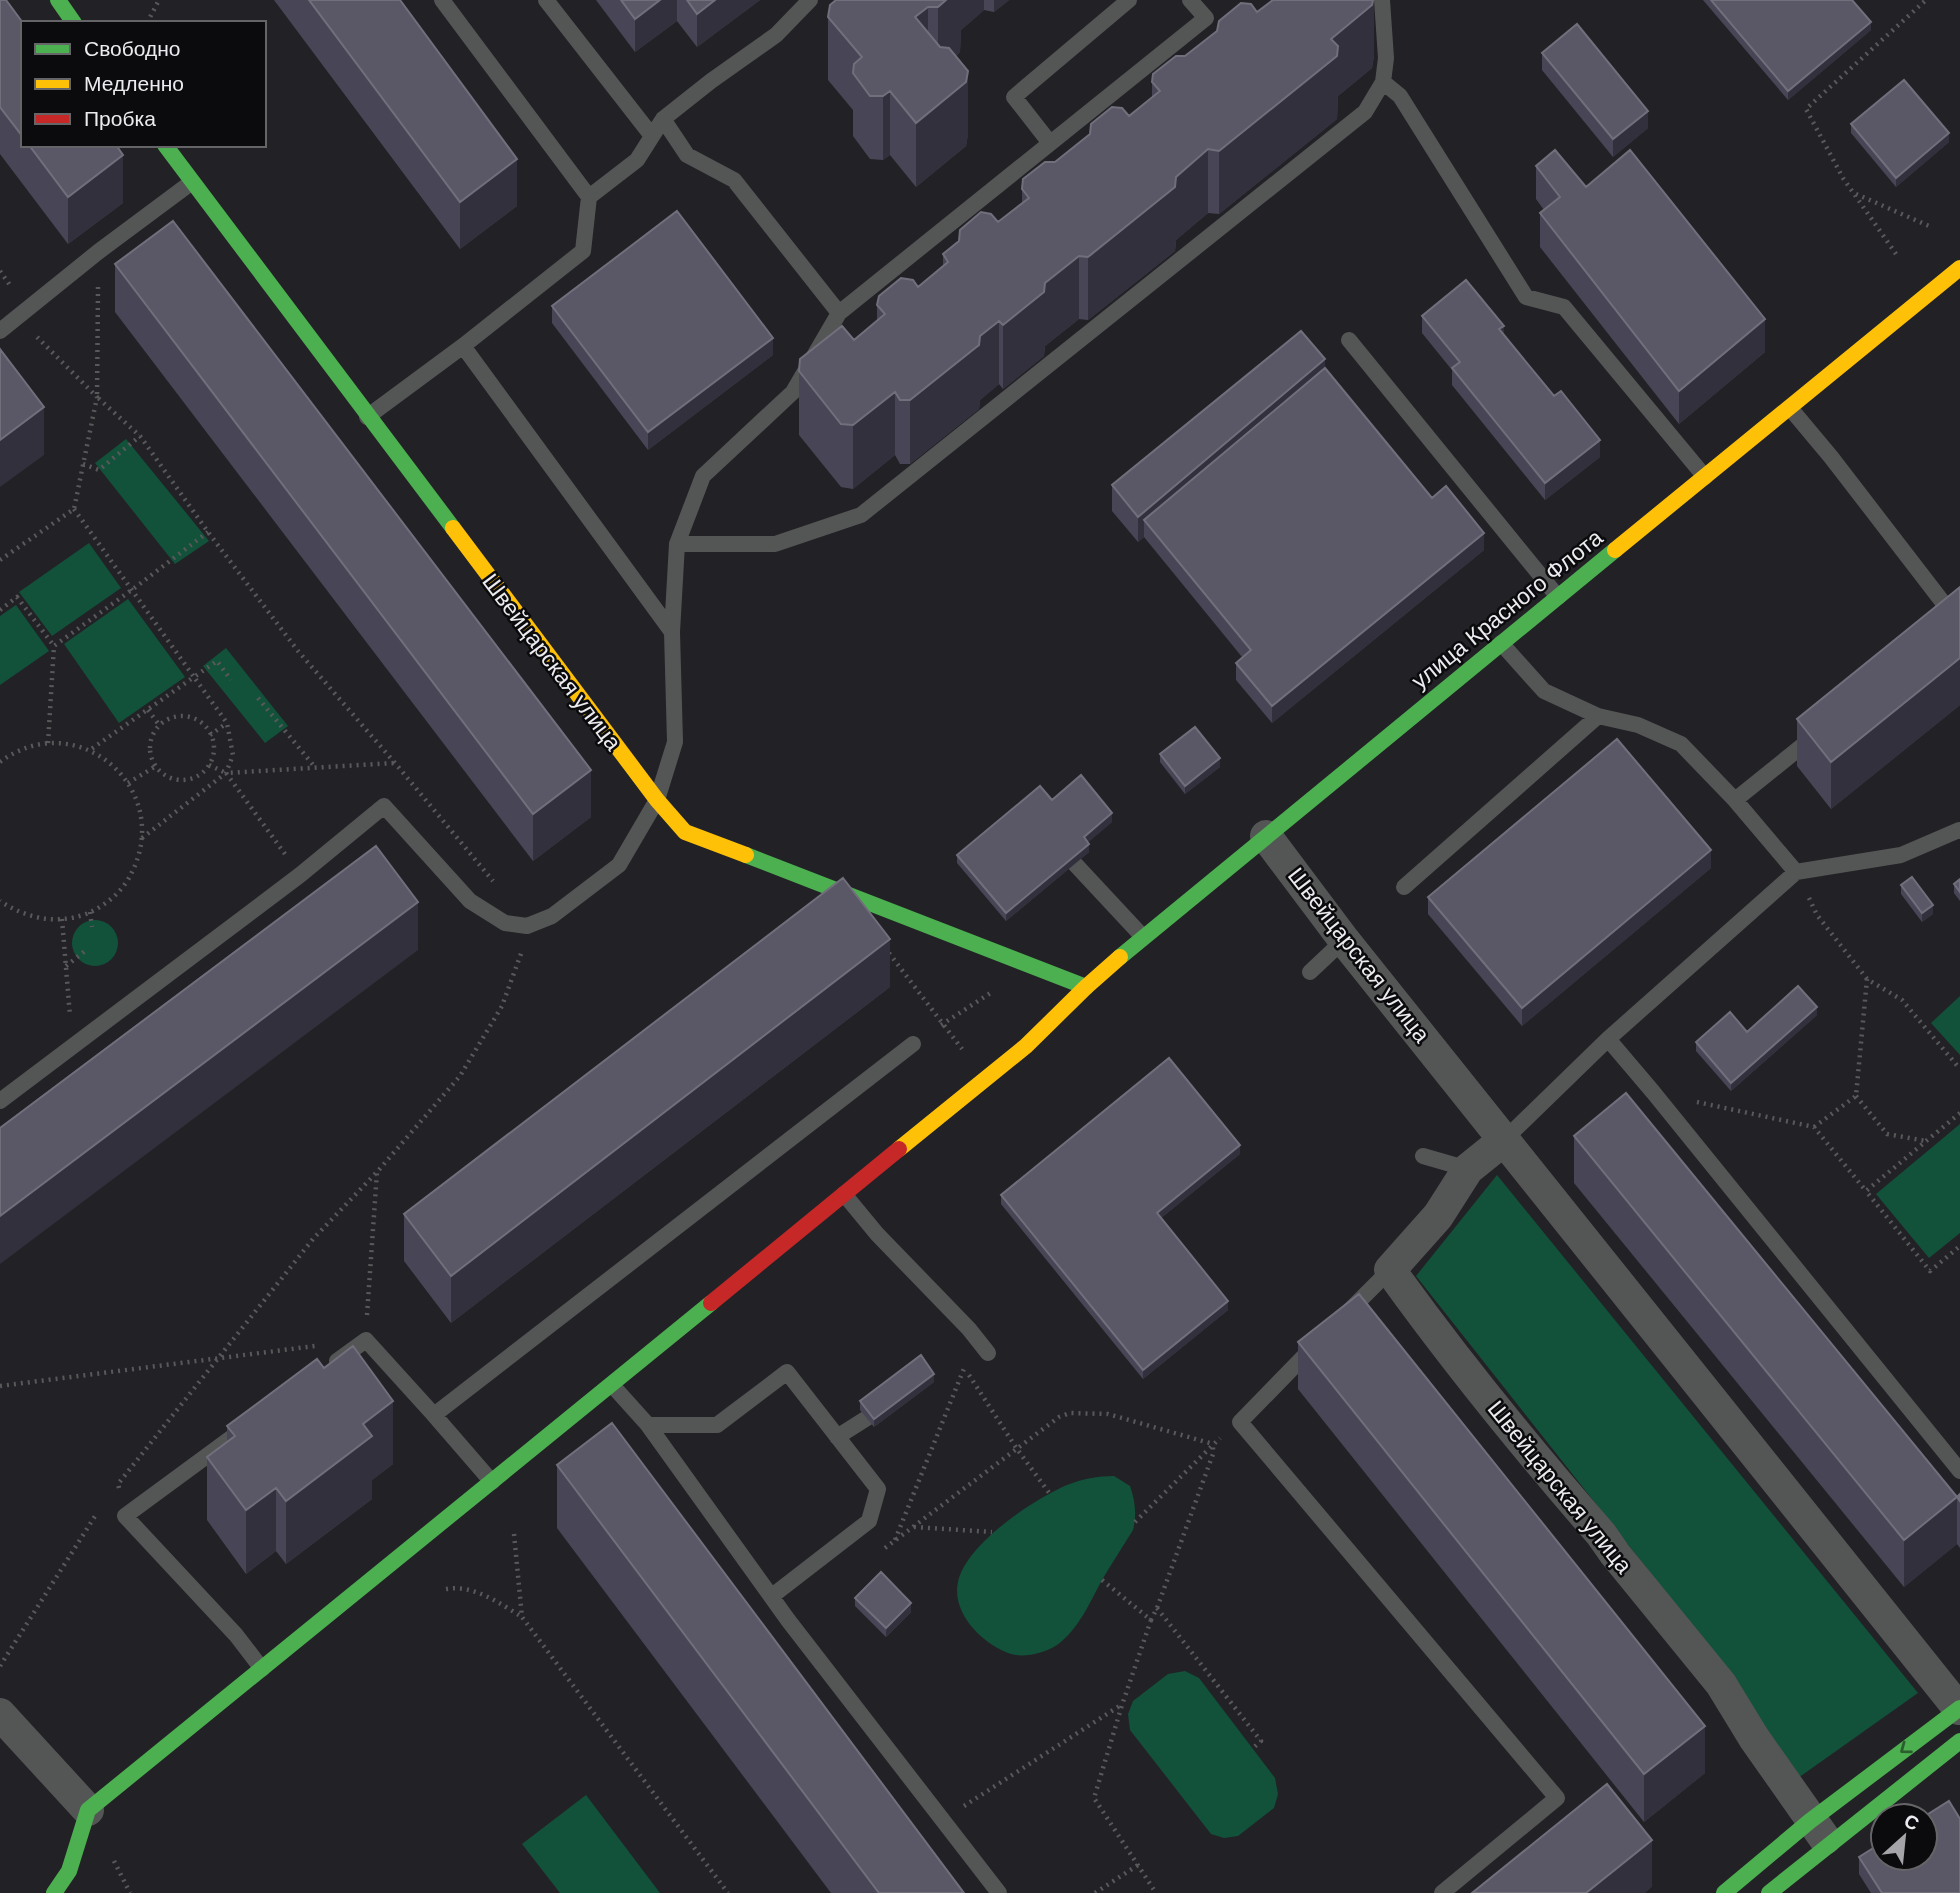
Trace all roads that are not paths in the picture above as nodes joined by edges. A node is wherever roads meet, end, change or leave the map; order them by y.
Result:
1 (58, 0) edge
2 (442, 0) edge
3 (546, 0) edge
4 (810, 0) edge
5 (1129, 0) edge
6 (1190, 0) edge
7 (1382, 0) edge
8 (73, 21) edge
9 (1383, 82) junction
10 (663, 119) junction
11 (652, 136) junction
12 (1050, 143) junction
13 (166, 147) edge
14 (192, 182) junction
15 (589, 197) junction
16 (1960, 268) edge
17 (839, 313) junction
18 (0, 331) edge
19 (1349, 340) dead end
20 (463, 346) junction
21 (1790, 408) junction
22 (368, 416) junction
23 (1705, 477) junction
24 (677, 544) junction
25 (1558, 597) junction
26 (1954, 621) edge
27 (672, 632) junction
28 (1501, 643) junction
29 (1598, 716) junction
30 (1819, 731) edge
31 (657, 800) junction
32 (1735, 800) junction
33 (1960, 830) edge
34 (1050, 836) edge
35 (1266, 836) junction
36 (1796, 872) junction
37 (1404, 887) dead end
38 (1143, 937) junction
39 (1344, 940) junction
40 (1310, 972) dead end
41 (1086, 987) junction
42 (1608, 1039) junction
43 (913, 1044) road end
44 (0, 1101) edge
45 (1504, 1140) junction
46 (1423, 1156) dead end
47 (1468, 1169) junction
48 (844, 1194) junction
49 (1390, 1270) junction
50 (988, 1353) dead end
51 (322, 1372) edge
52 (612, 1385) junction
53 (434, 1415) junction
54 (867, 1418) edge
55 (256, 1420) edge
56 (648, 1425) junction
57 (837, 1437) junction
58 (1960, 1471) edge
59 (492, 1482) junction
60 (772, 1595) junction
61 (262, 1669) junction
62 (1959, 1709) edge
63 (0, 1714) edge
64 (1960, 1741) edge
65 (88, 1810) junction
66 (1810, 1819) junction
67 (1829, 1846) junction
68 (54, 1893) edge
69 (999, 1893) edge
70 (1442, 1893) edge
71 (1724, 1893) edge
72 (1769, 1893) edge

1 - 8 street
2 - 15 lane
3 - 11 lane
4 - 10 lane
5 - 12 lane
6 - 12 lane
7 - 9 lane
9 - 23 lane
9 - 24 lane
10 - 11 lane
10 - 17 lane
11 - 15 lane
12 - 17 lane
13 - 14 street, Швейцарская улица
14 - 18 lane
14 - 22 street, Швейцарская улица
15 - 20 lane
16 - 21 street, улица Красного Флота
17 - 24 lane
19 - 25 lane
20 - 22 lane
20 - 27 lane
21 - 23 street, улица Красного Флота
21 - 26 lane
22 - 31 street, Швейцарская улица
23 - 25 street, улица Красного Флота
24 - 27 lane
25 - 28 street, улица Красного Флота
27 - 31 lane
28 - 29 lane
28 - 35 street, улица Красного Флота
29 - 32 lane
29 - 37 lane
30 - 32 lane
31 - 41 street, Швейцарская улица
31 - 44 lane
32 - 36 lane
33 - 36 lane
34 - 38 lane
35 - 38 street, улица Красного Флота
35 - 39 street, Швейцарская улица
36 - 42 lane
38 - 41 street, улица Красного Флота
39 - 40 lane
39 - 45 street, Швейцарская улица
41 - 48 street, улица Красного Флота
42 - 45 lane
42 - 58 lane
43 - 53 lane
45 - 47 street
45 - 62 street, Швейцарская улица
46 - 47 lane
47 - 49 street
48 - 50 lane
48 - 52 street, улица Красного Флота
49 - 66 street, Швейцарская улица
49 - 70 lane
51 - 53 lane
52 - 56 lane
52 - 59 street, улица Красного Флота
53 - 59 lane
54 - 57 lane
55 - 61 lane
56 - 57 lane
56 - 60 lane
57 - 60 lane
59 - 61 street, улица Красного Флота
60 - 69 lane
61 - 65 street, улица Красного Флота
62 -> 66 street
63 - 65 street
64 - 67 street
65 - 68 street
66 - 67 street, Швейцарская улица
66 - 71 street
67 - 72 street

